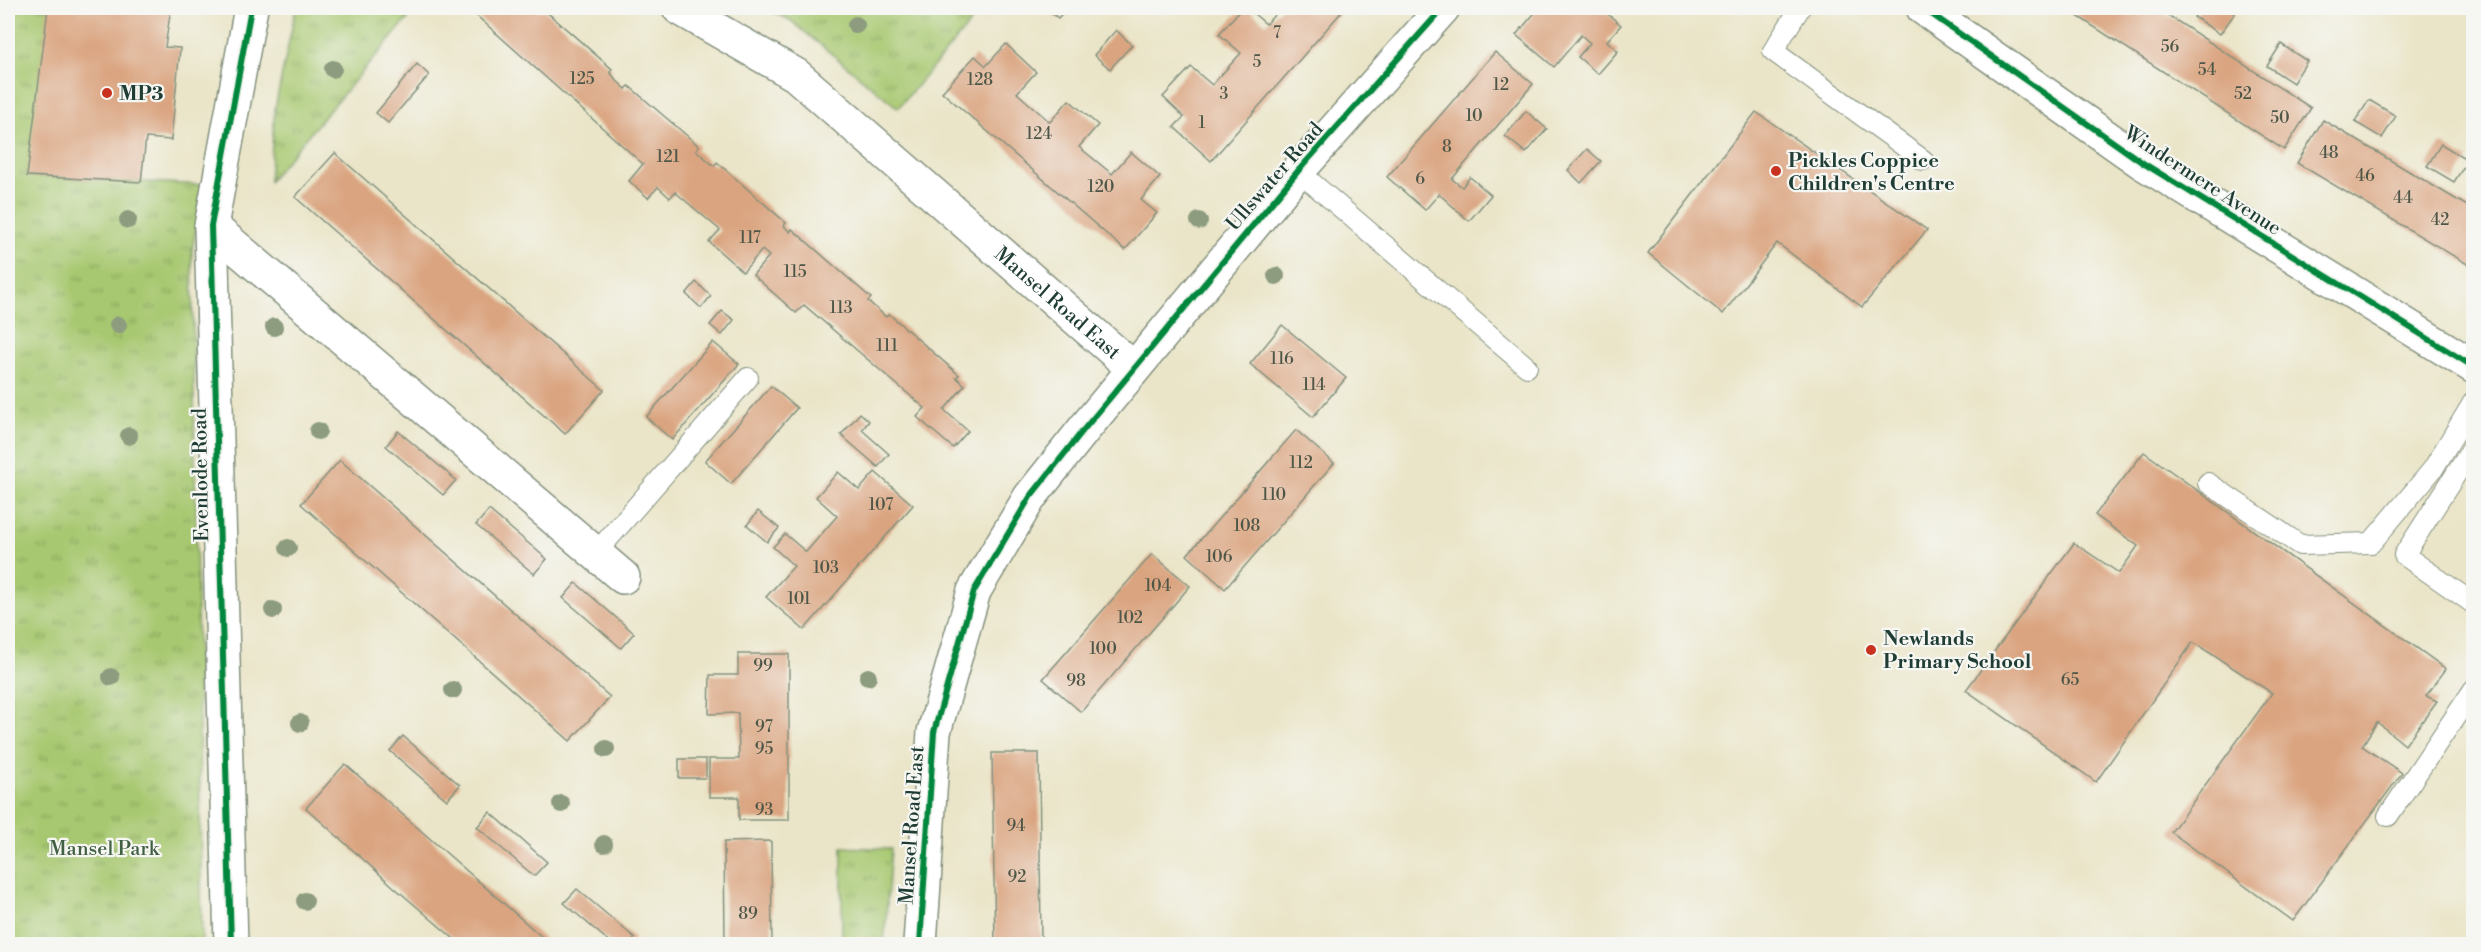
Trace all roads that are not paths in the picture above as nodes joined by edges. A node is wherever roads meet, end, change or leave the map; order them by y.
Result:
1 (251, 8) edge
2 (679, 8) edge
3 (1443, 8) edge
4 (1800, 8) edge
5 (1923, 8) edge
6 (1923, 160) dead end
7 (1298, 171) junction
8 (211, 226) junction
9 (2474, 367) edge
10 (1133, 368) junction
11 (1527, 368) dead end
12 (748, 378) dead end
13 (2474, 401) edge
14 (2474, 446) edge
15 (2208, 483) dead end
16 (595, 554) junction
17 (622, 577) dead end
18 (2474, 604) edge
19 (2474, 689) edge
20 (2388, 816) dead end
21 (231, 945) edge
22 (920, 945) edge

1 - 8 street, Evenlode Road
2 - 10 street, Mansel Road East
3 - 7 street, Ullswater Road
4 - 6 lane
5 - 9 street, Windermere Avenue
7 - 10 street, Ullswater Road
7 - 11 lane
8 - 16 street
8 - 21 street, Evenlode Road
10 - 22 street, Mansel Road East
12 - 16 lane
13 - 15 lane
14 - 18 lane
16 - 17 street
19 - 20 lane

